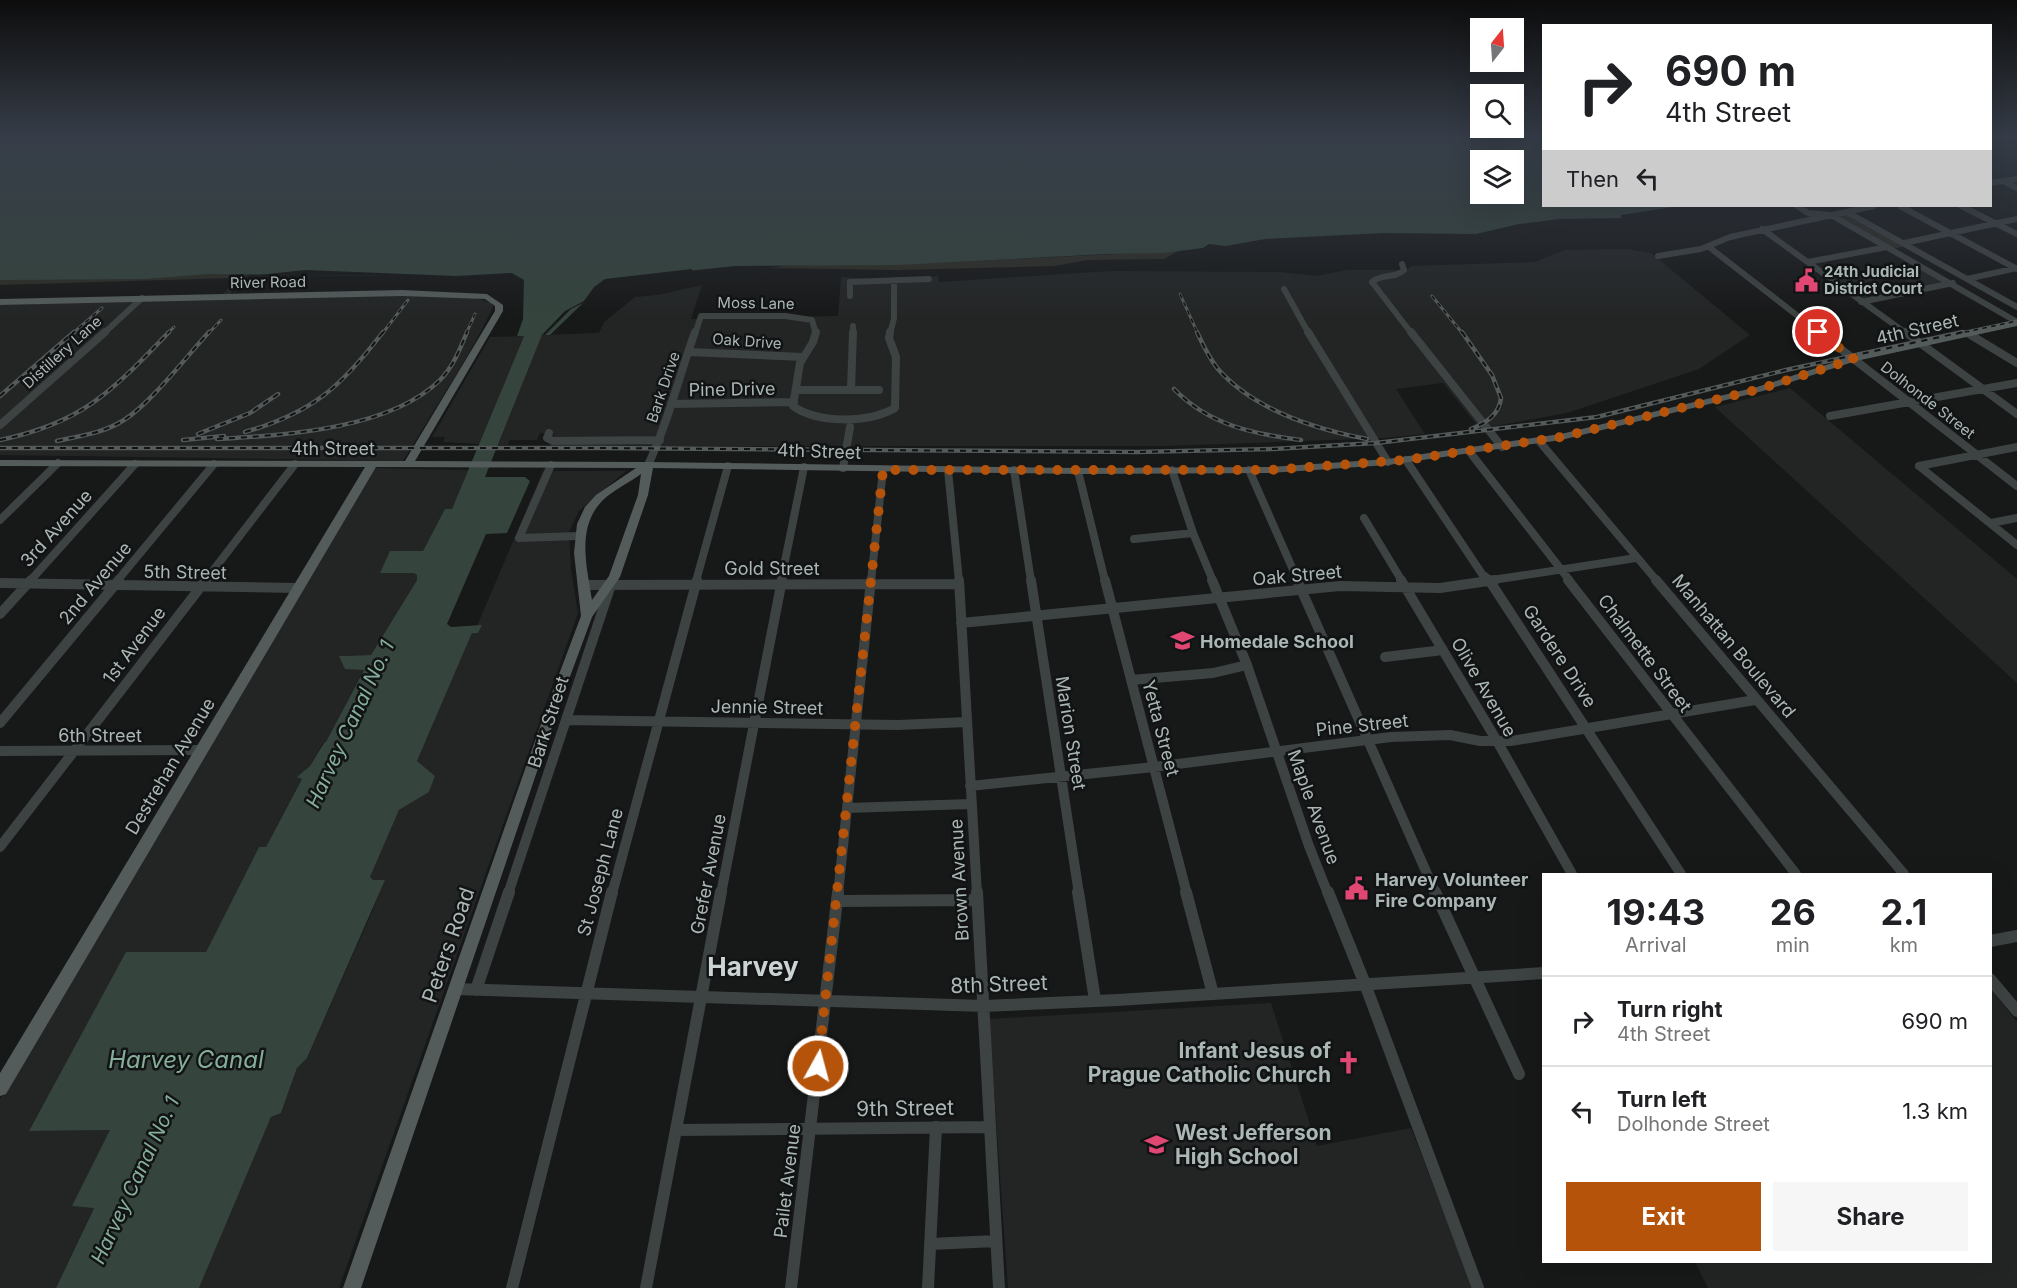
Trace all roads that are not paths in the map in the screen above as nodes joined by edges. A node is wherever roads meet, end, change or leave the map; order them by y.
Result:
1 (1799, 207) edge
2 (1870, 207) edge
3 (1902, 207) edge
4 (1963, 207) edge
5 (1847, 212) junction
6 (1832, 215) junction
7 (2017, 219) edge
8 (1995, 223) junction
9 (1762, 229) junction
10 (1951, 233) junction
11 (2017, 234) edge
12 (1904, 243) junction
13 (1709, 247) junction
14 (1887, 247) junction
15 (1658, 256) dead end
16 (1808, 262) junction
17 (1402, 264) dead end
18 (2017, 268) edge
19 (929, 279) dead end
20 (1968, 279) junction
21 (894, 282) junction
22 (1951, 283) junction
23 (1284, 289) dead end
24 (850, 296) dead end
25 (142, 298) junction
26 (0, 302) edge
27 (1861, 302) junction
28 (2017, 307) edge
29 (701, 316) joint
30 (2017, 322) edge
31 (853, 326) dead end
32 (1969, 334) junction
33 (1920, 345) junction
34 (690, 351) junction
35 (803, 357) junction
36 (1854, 359) junction
37 (2017, 363) edge
38 (2017, 383) edge
39 (797, 390) junction
40 (851, 390) junction
41 (879, 390) dead end
42 (1983, 390) junction
43 (794, 402) junction
44 (1909, 402) junction
45 (671, 404) junction
46 (2017, 414) edge
47 (1830, 416) dead end
48 (842, 417) junction
49 (862, 417) junction
50 (0, 425) edge
51 (850, 427) junction
52 (549, 433) dead end
53 (660, 440) junction
54 (1539, 441) junction
55 (1502, 447) junction
56 (2017, 447) edge
57 (1469, 451) junction
58 (1976, 454) junction
59 (1406, 460) junction
60 (1388, 462) junction
61 (0, 463) edge
62 (58, 463) junction
63 (135, 464) junction
64 (214, 464) junction
65 (295, 464) junction
66 (372, 465) junction
67 (408, 465) junction
68 (551, 465) junction
69 (648, 465) junction
70 (728, 466) junction
71 (804, 467) junction
72 (843, 468) junction
73 (883, 470) junction
74 (948, 470) junction
75 (1014, 470) junction
76 (1172, 470) junction
77 (1249, 470) junction
78 (1078, 471) junction
79 (2017, 486) edge
80 (1364, 518) dead end
81 (2017, 518) edge
82 (0, 520) edge
83 (1991, 523) junction
84 (1193, 533) junction
85 (578, 536) junction
86 (1134, 539) dead end
87 (2017, 545) edge
88 (1636, 558) junction
89 (1561, 570) junction
90 (1490, 580) junction
91 (0, 583) edge
92 (27, 584) junction
93 (872, 584) junction
94 (959, 584) junction
95 (585, 585) junction
96 (611, 585) junction
97 (694, 585) junction
98 (780, 585) junction
99 (113, 587) junction
100 (198, 588) junction
101 (297, 588) junction
102 (1407, 589) junction
103 (1301, 590) junction
104 (1220, 598) junction
105 (1112, 609) junction
106 (0, 614) edge
107 (587, 616) junction
108 (1036, 616) junction
109 (961, 623) junction
110 (1443, 650) junction
111 (1385, 657) dead end
112 (1246, 665) junction
113 (1131, 680) junction
114 (1755, 700) junction
115 (1671, 714) junction
116 (566, 720) junction
117 (657, 721) junction
118 (967, 722) junction
119 (0, 723) edge
120 (753, 723) junction
121 (856, 724) junction
122 (1586, 727) junction
123 (1368, 740) junction
124 (1497, 741) junction
125 (200, 750) junction
126 (0, 751) edge
127 (73, 751) junction
128 (1275, 751) junction
129 (1154, 767) junction
130 (1061, 777) junction
131 (970, 786) junction
132 (971, 804) junction
133 (847, 808) junction
134 (0, 847) edge
135 (1571, 873) edge
136 (1680, 873) edge
137 (1795, 873) edge
138 (1903, 873) edge
139 (977, 900) junction
140 (837, 901) junction
141 (2017, 936) edge
142 (1992, 941) edge
143 (1542, 973) edge
144 (1473, 978) junction
145 (1992, 981) edge
146 (1365, 984) junction
147 (455, 989) junction
148 (476, 990) junction
149 (585, 994) junction
150 (1213, 994) junction
151 (701, 998) junction
152 (1095, 1000) junction
153 (826, 1003) junction
154 (984, 1006) junction
155 (2017, 1011) edge
156 (1519, 1074) dead end
157 (0, 1088) edge
158 (990, 1126) junction
159 (936, 1127) junction
160 (810, 1129) junction
161 (676, 1130) junction
162 (996, 1241) junction
163 (930, 1244) junction
164 (352, 1288) edge
165 (512, 1288) edge
166 (646, 1288) edge
167 (791, 1288) edge
168 (928, 1288) edge
169 (999, 1288) edge
170 (1478, 1288) edge

1 - 6 street
2 - 5 street
3 - 10 street
4 - 8 street
5 - 6 street
5 - 12 street
6 - 9 street
6 - 14 street
7 - 8 street
8 - 10 street
8 - 11 street
9 - 13 street
9 - 16 street
10 - 12 street
10 - 18 street
12 - 20 street
13 - 15 street
13 - 36 street, Dolhonde Street
14 - 16 street
14 - 22 street
16 - 27 street
17 - 55 street
18 - 20 street
19 - 21 street
20 - 22 street
20 - 28 street
21 - 24 street
21 - 49 street
22 - 27 street
22 - 30 street
23 - 60 street
25 - 26 main road, River Road
25 - 50 street, Distillery Lane
25 - 67 main road, River Road
27 - 33 street
29 - 34 street, Bark Drive
29 - 35 street, Moss Lane
30 - 32 main road, 4th Street
31 - 40 street
32 - 33 main road, 4th Street
32 - 37 street
33 - 36 main road, 4th Street
33 - 42 street
34 - 35 street, Oak Drive
34 - 45 street, Bark Drive
35 - 39 street
36 - 44 street, Dolhonde Street
36 - 54 main road, 4th Street
38 - 42 street
39 - 40 street
39 - 43 street
40 - 41 street
42 - 44 street
42 - 46 street
43 - 45 street, Pine Drive
43 - 48 street
44 - 47 street
44 - 58 street, Dolhonde Street
45 - 53 street, Bark Drive
48 - 49 street
48 - 51 street
49 - 51 street
51 - 72 street
52 - 53 street
53 - 69 street, Bark Drive
54 - 55 main road, 4th Street
54 - 88 street, Manhattan Boulevard
55 - 57 main road, 4th Street
56 - 58 street
57 - 59 main road, 4th Street
57 - 89 street, Chalmette Street
58 - 79 street, Dolhonde Street
58 - 83 street
59 - 60 main road, 4th Street
59 - 90 street, Gardere Drive
60 - 77 main road, 4th Street
61 - 62 main road, 4th Street
62 - 63 main road, 4th Street
62 - 82 street
63 - 64 main road, 4th Street
63 - 92 street, 3rd Avenue
64 - 65 main road, 4th Street
64 - 99 street, 2nd Avenue
65 - 66 main road, 4th Street
65 - 100 street, 1st Avenue
66 - 67 main road, 4th Street
66 - 101 main road, Destrehan Avenue
67 - 68 main road, 4th Street
68 - 69 main road, 4th Street
68 - 85 street
69 - 70 main road, 4th Street
69 - 85 main road
69 - 96 main road, Bark Street
70 - 71 main road, 4th Street
70 - 97 street, St Joseph Lane
71 - 72 main road, 4th Street
71 - 98 street, Grefer Avenue
72 - 73 main road, 4th Street
73 - 74 main road, 4th Street
73 - 93 street, Pailet Avenue
74 - 75 main road, 4th Street
74 - 94 street, Brown Avenue
75 - 78 main road, 4th Street
75 - 108 street, Marion Street
76 - 77 main road, 4th Street
76 - 78 main road, 4th Street
76 - 84 street, Maple Avenue
77 - 103 street
78 - 105 street, Yetta Street
80 - 102 street, Olive Avenue
81 - 83 street
83 - 87 street
84 - 86 street
84 - 104 street, Maple Avenue
85 - 95 main road, Peters Road
88 - 89 street, Oak Street
88 - 114 street, Manhattan Boulevard
89 - 90 street, Oak Street
89 - 115 street, Chalmette Street
90 - 102 street, Oak Street
90 - 122 street, Gardere Drive
91 - 92 street, 5th Street
92 - 99 street, 5th Street
92 - 106 street, 3rd Avenue
93 - 94 street, Gold Street
93 - 98 street, Gold Street
93 - 121 street, Pailet Avenue
94 - 109 street, Brown Avenue
95 - 96 street, Gold Street
95 - 107 main road, Peters Road
96 - 97 street, Gold Street
96 - 107 main road, Peters Road
96 - 116 street, Bark Street
97 - 98 street, Gold Street
97 - 117 street, St Joseph Lane
98 - 120 street, Grefer Avenue
99 - 100 street, 5th Street
99 - 119 street, 2nd Avenue
100 - 101 street, 5th Street
100 - 127 street, 1st Avenue
101 - 125 main road, Destrehan Avenue
102 - 103 street, Oak Street
102 - 110 street, Olive Avenue
103 - 104 street, Oak Street
103 - 123 street
104 - 105 street, Oak Street
104 - 112 street, Maple Avenue
105 - 108 street, Oak Street
105 - 113 street, Yetta Street
107 - 147 main road, Peters Road
108 - 109 street, Oak Street
108 - 130 street, Marion Street
109 - 118 street, Brown Avenue
110 - 111 street
110 - 124 street, Olive Avenue
112 - 113 street
112 - 128 street, Maple Avenue
113 - 129 street, Yetta Street
114 - 115 street, Pine Street
114 - 138 street, Manhattan Boulevard
115 - 122 street, Pine Street
115 - 137 street, Chalmette Street
116 - 117 street, Jennie Street
116 - 148 street, Bark Street
117 - 120 street, Jennie Street
117 - 149 street, St Joseph Lane
118 - 121 street, Jennie Street
118 - 131 street, Brown Avenue
120 - 121 street, Jennie Street
120 - 151 street, Grefer Avenue
121 - 133 street, Pailet Avenue
122 - 124 street, Pine Street
122 - 136 street, Gardere Drive
123 - 124 street, Pine Street
123 - 128 street, Pine Street
123 - 144 street
124 - 135 street, Olive Avenue
125 - 127 street, 6th Street
125 - 157 main road, Destrehan Avenue
126 - 127 street, 6th Street
127 - 134 street, 1st Avenue
128 - 129 street, Pine Street
128 - 146 street, Maple Avenue
129 - 130 street, Pine Street
129 - 150 street, Yetta Street
130 - 131 street, Pine Street
130 - 152 street, Marion Street
131 - 132 street, Brown Avenue
132 - 133 street
132 - 139 street, Brown Avenue
133 - 140 street, Pailet Avenue
139 - 140 street
139 - 154 street, Brown Avenue
140 - 153 street, Pailet Avenue
141 - 142 street
143 - 144 street, 8th Street
144 - 146 street, 8th Street
144 - 156 street
145 - 155 street
146 - 150 street, 8th Street
146 - 170 street, Maple Avenue
147 - 148 street, 8th Street
147 - 164 main road, Peters Road
148 - 149 street, 8th Street
149 - 151 street, 8th Street
149 - 165 street, St Joseph Lane
150 - 152 street, 8th Street
151 - 153 street, 8th Street
151 - 161 street, Grefer Avenue
152 - 154 street, 8th Street
153 - 154 street, 8th Street
153 - 160 street, Pailet Avenue
154 - 158 street, Brown Avenue
158 - 159 street, 9th Street
158 - 162 street, Brown Avenue
159 - 160 street, 9th Street
159 - 163 street
160 - 161 street, 9th Street
160 - 167 street, Pailet Avenue
161 - 166 street, Grefer Avenue
162 - 163 street
162 - 169 street, Brown Avenue
163 - 168 street

